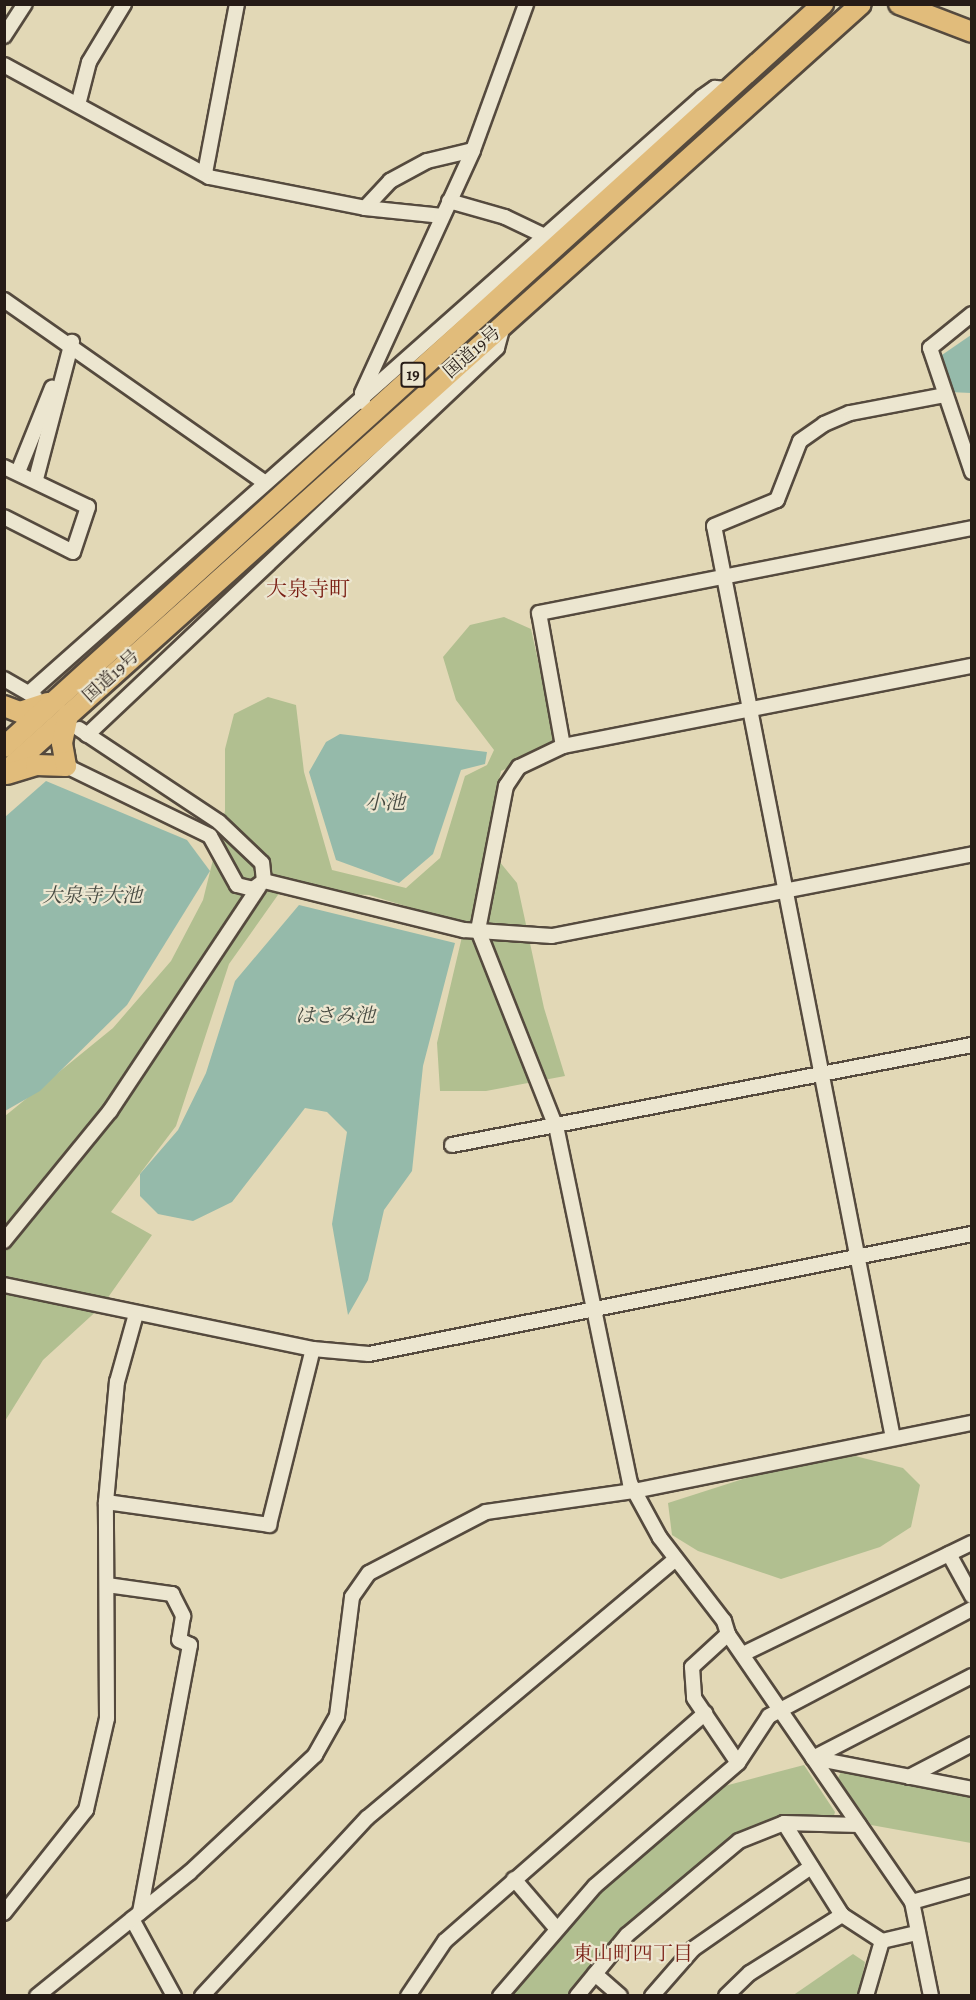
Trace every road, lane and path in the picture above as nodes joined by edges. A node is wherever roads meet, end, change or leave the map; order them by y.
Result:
1 (25, 4) edge
2 (124, 4) edge
3 (237, 4) edge
4 (526, 4) edge
5 (823, 4) edge
6 (861, 4) edge
7 (899, 4) edge
8 (972, 32) edge
9 (4, 36) edge
10 (4, 65) edge
11 (729, 89) junction
12 (79, 101) junction
13 (473, 150) junction
14 (205, 173) junction
15 (449, 201) junction
16 (365, 208) junction
17 (443, 216) junction
18 (547, 237) junction
19 (4, 300) edge
20 (972, 314) edge
21 (503, 325) junction
22 (72, 342) junction
23 (945, 395) junction
24 (363, 402) junction
25 (4, 466) edge
26 (18, 472) junction
27 (972, 472) edge
28 (36, 479) junction
29 (264, 482) junction
30 (227, 515) junction
31 (4, 517) edge
32 (972, 528) edge
33 (248, 538) junction
34 (270, 562) junction
35 (724, 576) junction
36 (972, 666) edge
37 (4, 679) edge
38 (39, 697) junction
39 (4, 706) edge
40 (751, 708) junction
41 (78, 726) junction
42 (563, 746) junction
43 (4, 747) edge
44 (66, 766) junction
45 (4, 774) edge
46 (972, 854) edge
47 (262, 884) junction
48 (786, 890) junction
49 (478, 930) junction
50 (972, 1045) edge
51 (823, 1074) junction
52 (556, 1127) junction
53 (452, 1145) dead end
54 (972, 1234) edge
55 (4, 1241) edge
56 (858, 1257) junction
57 (4, 1285) edge
58 (591, 1308) junction
59 (136, 1314) junction
60 (313, 1349) junction
61 (972, 1423) edge
62 (893, 1438) junction
63 (634, 1491) junction
64 (106, 1502) junction
65 (972, 1543) edge
66 (949, 1554) junction
67 (675, 1560) junction
68 (107, 1585) junction
69 (972, 1596) edge
70 (972, 1609) edge
71 (728, 1634) junction
72 (743, 1654) junction
73 (972, 1676) edge
74 (779, 1710) junction
75 (705, 1713) junction
76 (972, 1744) edge
77 (813, 1758) junction
78 (738, 1763) junction
79 (909, 1777) junction
80 (972, 1789) edge
81 (784, 1823) junction
82 (859, 1825) junction
83 (811, 1867) junction
84 (514, 1879) junction
85 (972, 1885) edge
86 (912, 1902) junction
87 (4, 1913) edge
88 (842, 1915) junction
89 (136, 1916) junction
90 (556, 1928) junction
91 (918, 1933) junction
92 (882, 1941) junction
93 (595, 1974) junction
94 (55, 1989) edge
95 (38, 1995) edge
96 (174, 1995) edge
97 (202, 1995) edge
98 (408, 1995) edge
99 (500, 1995) edge
100 (578, 1995) edge
101 (620, 1995) edge
102 (652, 1995) edge
103 (726, 1995) edge
104 (866, 1995) edge
105 (931, 1995) edge

1 - 9 street
2 - 12 street
3 - 14 street
4 - 13 street
5 - 11 highway, 国道19号 / 19
6 - 21 highway, 国道19号 / 19
7 - 8 highway
10 - 12 street
11 - 18 street
11 - 33 highway, 国道19号 / 19
12 - 14 street
13 - 15 street
13 - 16 street
14 - 16 street
15 - 17 street
15 - 18 street
16 - 17 street
17 - 24 street
18 - 24 street
19 - 22 street
20 - 23 street
21 - 33 highway, 国道19号 / 19
21 - 34 street
22 - 26 street
22 - 28 street
22 - 29 street
23 - 27 street
23 - 35 street
24 - 29 street
25 - 26 street
26 - 28 street
28 - 31 street
29 - 30 street
30 - 33 street
30 - 38 street
32 - 35 street
33 - 34 street
33 - 38 highway, 国道19号 / 19
33 - 41 highway, 国道19号 / 19
34 - 41 street
35 - 40 street
35 - 42 street
36 - 40 street
37 - 38 street
38 - 39 highway
38 - 43 highway, 国道19号 / 19
40 - 42 street
40 - 48 street
41 - 44 highway
41 - 45 highway, 国道19号 / 19
41 - 47 street
42 - 49 street
44 - 45 highway
44 - 47 street
46 - 48 street
47 - 49 street
47 - 55 street
48 - 49 street
48 - 51 street
49 - 52 street
50 - 51 street
51 - 52 street
51 - 56 street
52 - 53 street
52 - 58 street
54 - 56 street
56 - 58 street
56 - 62 street
57 - 59 street
58 - 60 street
58 - 63 street
59 - 60 street
59 - 64 street
60 - 64 street
61 - 62 street
62 - 63 street
63 - 67 street
63 - 89 street
64 - 68 street
65 - 66 street
66 - 69 street
66 - 72 street
67 - 71 street
67 - 97 street
68 - 87 street
68 - 89 street
70 - 74 street
71 - 72 street
71 - 75 street
72 - 74 street
73 - 77 street
74 - 77 street
74 - 78 street
75 - 78 street
75 - 84 street
76 - 79 street
77 - 79 street
77 - 82 street
78 - 90 street
79 - 80 street
81 - 82 street
81 - 83 street
81 - 93 street
82 - 86 street
83 - 88 street
83 - 102 street
84 - 90 street
84 - 98 street
85 - 86 street
86 - 91 street
88 - 92 street
88 - 103 street
89 - 94 street
89 - 96 street
90 - 99 street
91 - 92 street
91 - 105 street
92 - 104 street
93 - 100 street
93 - 101 street
94 - 95 street

